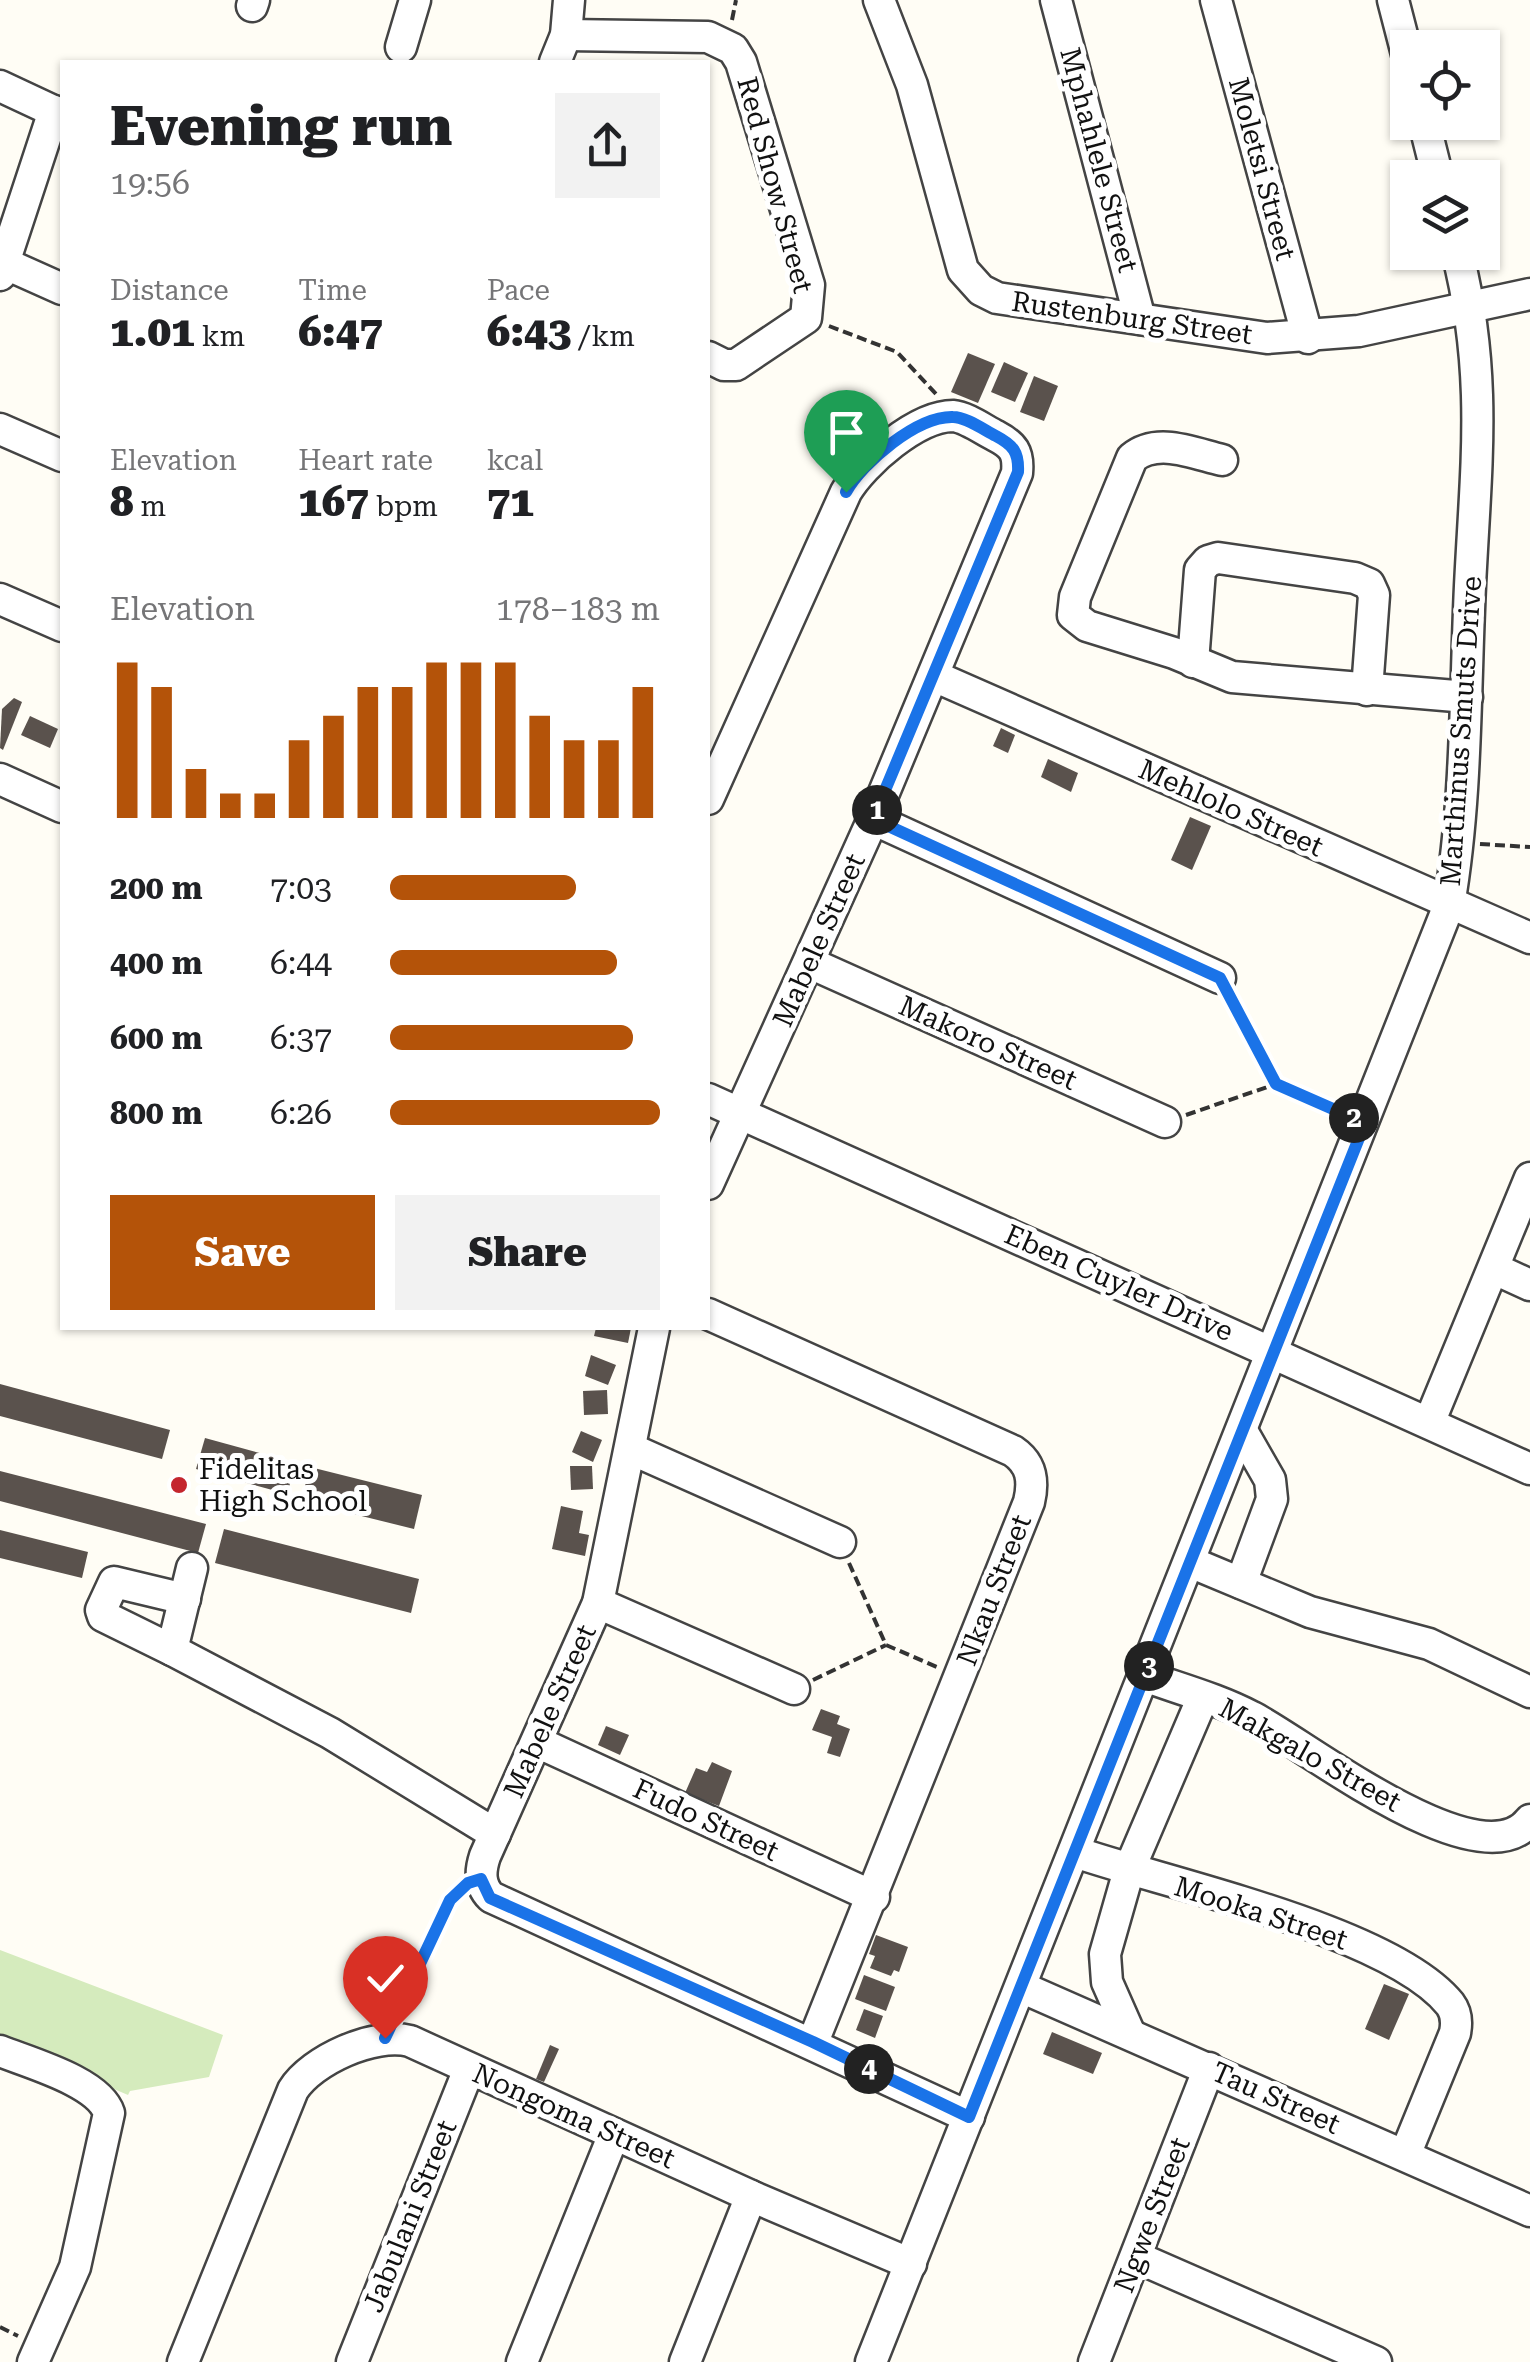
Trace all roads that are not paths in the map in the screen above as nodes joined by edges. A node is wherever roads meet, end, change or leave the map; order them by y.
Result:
1 (414, 0) edge
2 (569, 0) edge
3 (879, 0) edge
4 (1056, 0) edge
5 (1216, 0) edge
6 (1392, 0) edge
7 (1400, 30) edge
8 (401, 47) dead end
9 (560, 49) edge
10 (0, 86) edge
11 (58, 113) edge
12 (2, 269) edge
13 (1462, 270) edge
14 (60, 288) edge
15 (1530, 294) edge
16 (1472, 308) junction
17 (1140, 319) junction
18 (1308, 338) junction
19 (710, 358) edge
20 (0, 429) edge
21 (60, 455) edge
22 (1222, 460) dead end
23 (0, 598) edge
24 (60, 625) edge
25 (1193, 662) junction
26 (934, 676) junction
27 (1367, 690) junction
28 (1467, 697) junction
29 (0, 779) edge
30 (710, 795) edge
31 (60, 807) edge
32 (873, 819) junction
33 (1450, 906) junction
34 (1530, 938) edge
35 (810, 963) junction
36 (1220, 978) road end
37 (710, 1100) edge
38 (738, 1114) junction
39 (1165, 1122) road end
40 (1530, 1178) edge
41 (710, 1179) edge
42 (1495, 1269) junction
43 (1530, 1285) edge
44 (710, 1315) edge
45 (654, 1330) edge
46 (1274, 1352) junction
47 (1429, 1423) junction
48 (1242, 1432) junction
49 (632, 1449) junction
50 (1530, 1469) edge
51 (840, 1542) road end
52 (1190, 1562) junction
53 (192, 1568) dead end
54 (1241, 1584) junction
55 (184, 1599) junction
56 (598, 1603) junction
57 (172, 1650) junction
58 (1144, 1676) junction
59 (794, 1689) road end
60 (1530, 1692) edge
61 (1203, 1697) junction
62 (537, 1742) junction
63 (1530, 1820) edge
64 (1075, 1852) junction
65 (487, 1856) junction
66 (1130, 1870) junction
67 (874, 1897) junction
68 (1020, 1986) junction
69 (1130, 2034) junction
70 (813, 2042) junction
71 (0, 2050) edge
72 (1210, 2068) junction
73 (469, 2069) junction
74 (969, 2117) junction
75 (614, 2134) junction
76 (1406, 2156) junction
77 (751, 2196) junction
78 (1530, 2211) edge
79 (1136, 2257) junction
80 (910, 2264) junction
81 (33, 2362) edge
82 (183, 2362) edge
83 (352, 2362) edge
84 (522, 2362) edge
85 (685, 2362) edge
86 (871, 2362) edge
87 (1094, 2362) edge
88 (1376, 2362) edge

1 - 8 street
2 - 9 street, Red Show Street
3 - 17 street, Rustenburg Street
4 - 17 street, Mphahlele Street
5 - 18 street, Moletsi Street
6 - 7 street
9 - 19 street, Red Show Street
10 - 11 street
11 - 12 street
12 - 14 street
13 - 16 street, Marthinus Smuts Drive
15 - 16 street, Rustenburg Street
16 - 18 street, Rustenburg Street
16 - 28 street, Marthinus Smuts Drive
17 - 18 street, Rustenburg Street
20 - 21 street
22 - 25 street
23 - 24 street
25 - 27 street
25 - 27 street
26 - 30 street, Mabele Street
26 - 32 street, Mabele Street
26 - 33 street, Mehlolo Street
27 - 28 street
28 - 33 street, Marthinus Smuts Drive
29 - 31 street
32 - 35 street, Mabele Street
32 - 36 street
33 - 34 street, Mehlolo Street
33 - 46 street, Marthinus Smuts Drive
35 - 38 street, Mabele Street
35 - 39 street, Makoro Street
37 - 38 street, Eben Cuyler Drive
38 - 41 street, Mabele Street
38 - 46 street, Eben Cuyler Drive
40 - 42 street
42 - 43 street
42 - 47 street
44 - 67 street, Nkau Street
45 - 49 street, Mabele Street
46 - 47 street, Eben Cuyler Drive
46 - 48 street, Marthinus Smuts Drive
47 - 50 street, Eben Cuyler Drive
48 - 52 street, Marthinus Smuts Drive
48 - 54 street
49 - 51 street
49 - 56 street, Mabele Street
52 - 54 street
52 - 58 street, Marthinus Smuts Drive
53 - 55 street
54 - 60 street
55 - 57 street
55 - 57 street
56 - 59 street
56 - 62 street, Mabele Street
57 - 65 street
58 - 61 street, Makgalo Street
58 - 64 street, Marthinus Smuts Drive
61 - 63 street, Makgalo Street
61 - 66 street
62 - 65 street, Mabele Street
62 - 67 street, Fudo Street
64 - 66 street, Mooka Street
64 - 68 street, Marthinus Smuts Drive
65 - 70 street
66 - 69 street
66 - 76 street, Mooka Street
67 - 70 street, Nkau Street
68 - 69 street, Tau Street
68 - 74 street, Marthinus Smuts Drive
69 - 72 street, Tau Street
70 - 74 street
71 - 81 street
72 - 76 street, Tau Street
72 - 79 street, Ngwe Street
73 - 75 street, Nongoma Street
73 - 82 street, Nongoma Street
73 - 83 street, Jabulani Street
74 - 80 street, Marthinus Smuts Drive
75 - 77 street, Nongoma Street
75 - 84 street
76 - 78 street, Tau Street
77 - 80 street, Nongoma Street
77 - 85 street
79 - 87 street, Ngwe Street
79 - 88 street
80 - 86 street, Marthinus Smuts Drive

